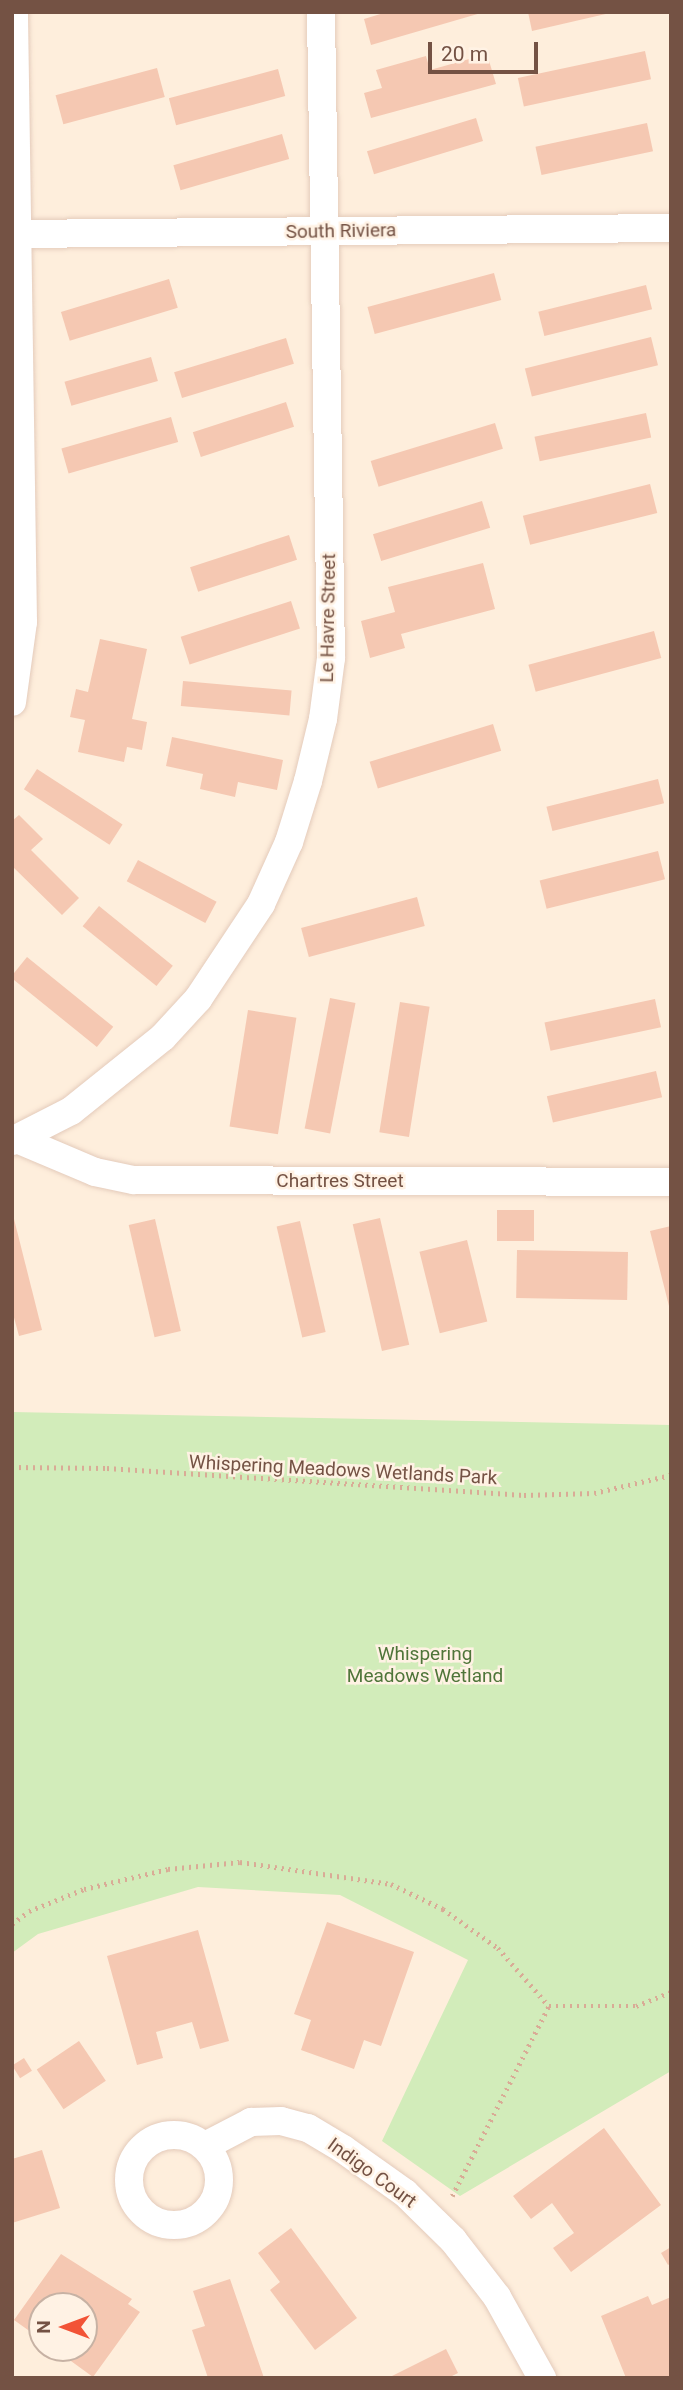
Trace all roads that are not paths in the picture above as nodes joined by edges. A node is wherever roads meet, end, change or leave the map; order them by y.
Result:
1 (14, 12) edge
2 (321, 12) edge
3 (671, 228) edge
4 (324, 231) junction
5 (16, 234) edge
6 (12, 702) edge
7 (15, 1140) edge
8 (671, 1182) edge
9 (207, 2145) dead end
10 (542, 2378) edge

1 - 5 street
2 - 4 street, Le Havre Street
3 - 4 street, South Riviera
4 - 5 street, South Riviera
4 - 7 street, Le Havre Street
5 - 6 street
7 - 8 street, Chartres Street
9 - 10 street, Indigo Court

